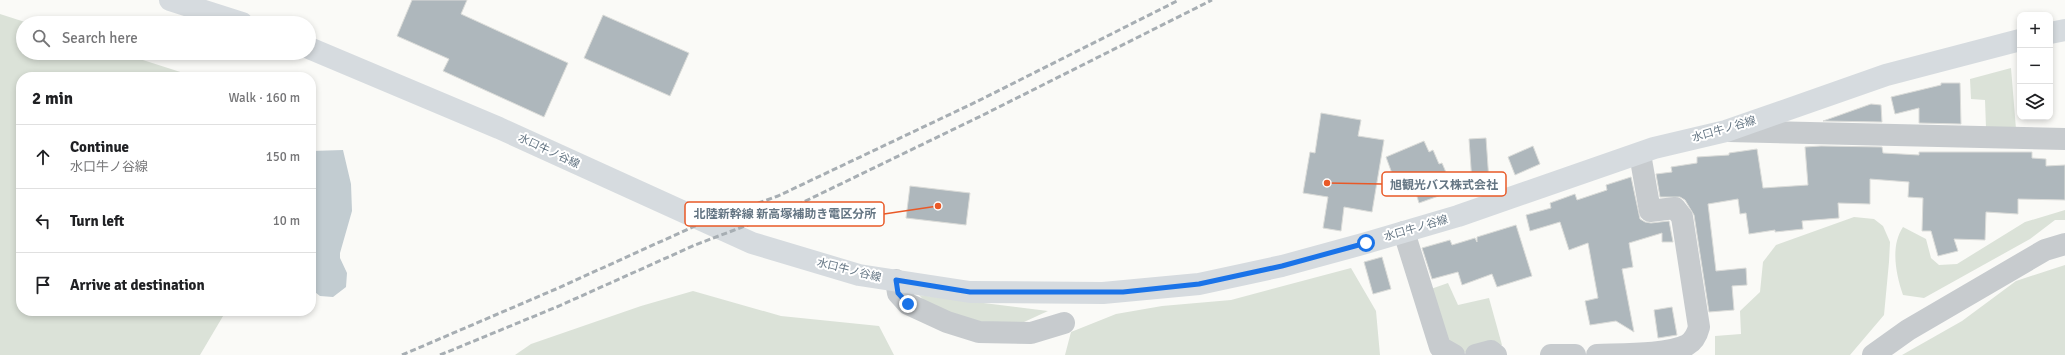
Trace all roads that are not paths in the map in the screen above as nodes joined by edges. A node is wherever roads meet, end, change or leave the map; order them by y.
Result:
1 (170, 0) edge
2 (220, 16) edge
3 (2065, 30) edge
4 (2053, 32) edge
5 (2017, 41) edge
6 (316, 51) edge
7 (1726, 131) junction
8 (2065, 139) edge
9 (1640, 154) junction
10 (1404, 232) junction
11 (2065, 244) edge
12 (896, 280) junction
13 (1064, 323) dead end
14 (1454, 355) edge
15 (1476, 355) edge
16 (1496, 355) edge
17 (1551, 355) edge
18 (1575, 355) edge
19 (1597, 355) edge
20 (1873, 355) edge

1 - 2 main road
3 - 4 main road
5 - 7 main road, 水口牛ノ谷線
6 - 12 main road, 水口牛ノ谷線
7 - 8 street
7 - 9 main road, 水口牛ノ谷線
9 - 10 main road, 水口牛ノ谷線
9 - 19 street
10 - 12 main road, 水口牛ノ谷線
10 - 14 street
11 - 20 street
12 - 13 street
15 - 16 street
17 - 18 street

